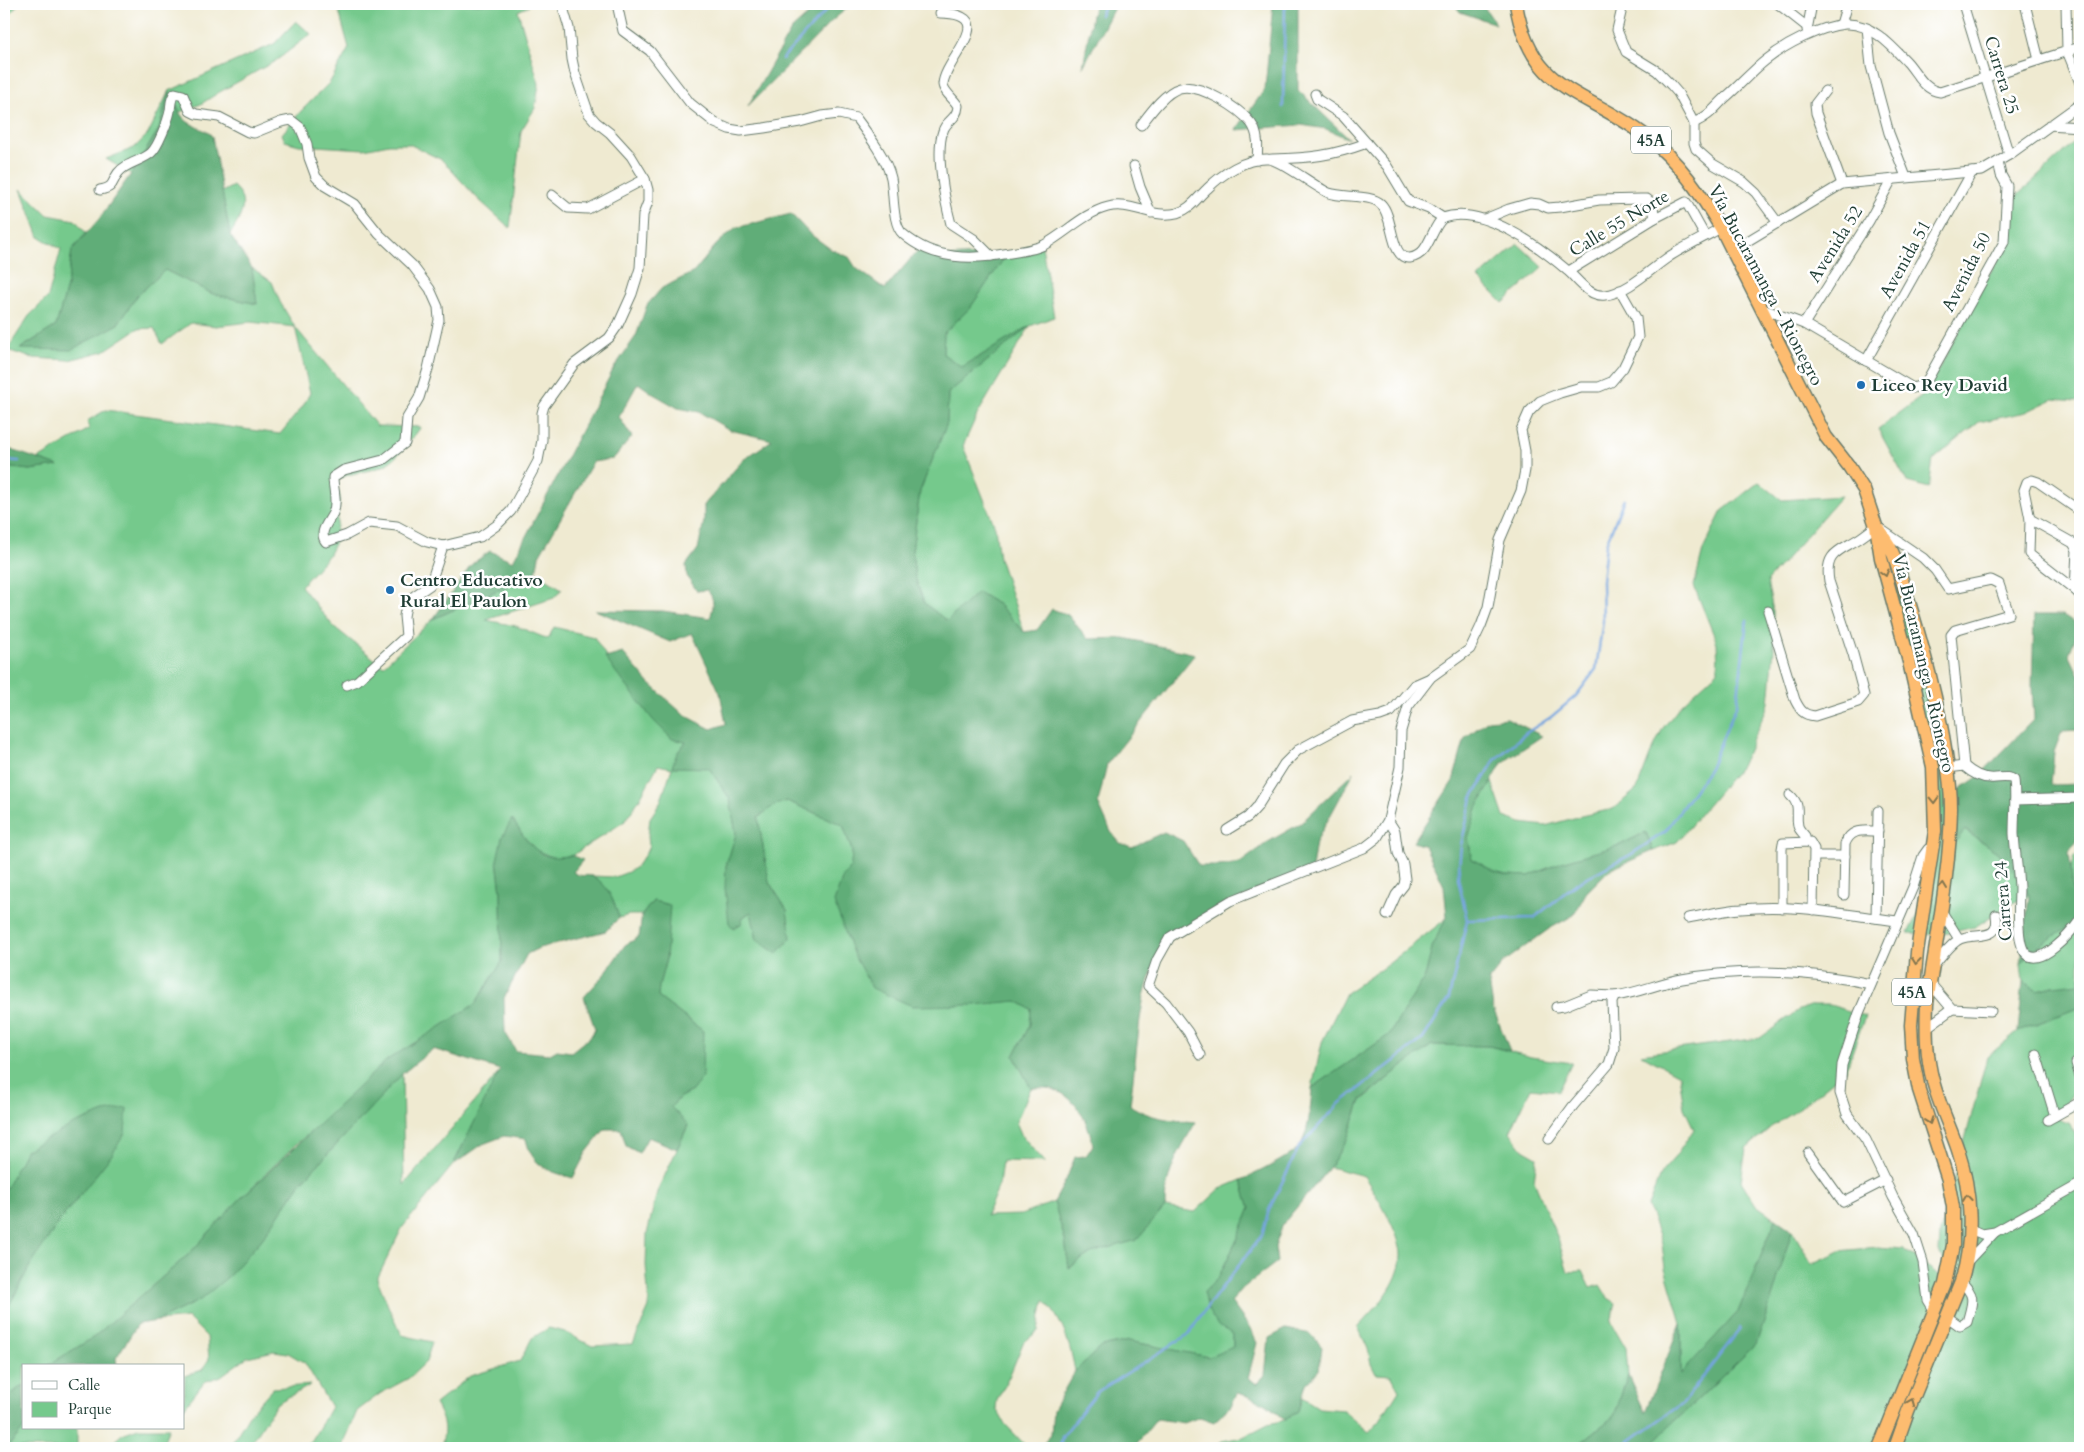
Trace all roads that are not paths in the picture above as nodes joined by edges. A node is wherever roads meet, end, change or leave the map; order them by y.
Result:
1 (562, 4) edge
2 (617, 4) edge
3 (1516, 4) edge
4 (1623, 4) edge
5 (1778, 4) edge
6 (1812, 4) edge
7 (1846, 4) edge
8 (1963, 4) edge
9 (2025, 4) edge
10 (2066, 4) edge
11 (940, 13) dead end
12 (1841, 24) junction
13 (1806, 26) junction
14 (1864, 27) junction
15 (1808, 36) junction
16 (2080, 48) edge
17 (2067, 51) junction
18 (2040, 60) junction
19 (1984, 79) junction
20 (2080, 83) edge
21 (1825, 91) dead end
22 (1315, 94) dead end
23 (2080, 104) edge
24 (1694, 123) junction
25 (1141, 125) dead end
26 (2049, 125) junction
27 (2080, 127) edge
28 (1367, 144) junction
29 (2009, 155) junction
30 (1270, 159) junction
31 (1257, 160) junction
32 (1998, 162) junction
33 (1134, 166) dead end
34 (1972, 172) junction
35 (1906, 177) junction
36 (645, 180) junction
37 (1892, 180) junction
38 (1842, 184) junction
39 (100, 190) dead end
40 (552, 194) dead end
41 (1150, 213) junction
42 (1443, 218) junction
43 (1655, 218) junction
44 (1485, 219) junction
45 (1778, 223) junction
46 (1720, 228) junction
47 (1705, 236) junction
48 (1732, 251) junction
49 (991, 256) junction
50 (1569, 272) junction
51 (1620, 290) junction
52 (1760, 308) junction
53 (1804, 324) junction
54 (1866, 361) junction
55 (2080, 511) edge
56 (2030, 519) junction
57 (1876, 526) junction
58 (442, 546) junction
59 (2077, 592) edge
60 (1768, 611) dead end
61 (1431, 677) junction
62 (347, 686) dead end
63 (1964, 766) junction
64 (1948, 768) junction
65 (1790, 794) dead end
66 (2080, 798) edge
67 (2015, 800) junction
68 (1878, 811) dead end
69 (1388, 820) junction
70 (1227, 830) dead end
71 (1878, 831) junction
72 (1805, 842) junction
73 (1934, 847) junction
74 (1815, 856) junction
75 (1845, 856) junction
76 (1844, 895) dead end
77 (1782, 908) junction
78 (1940, 908) junction
79 (1813, 910) junction
80 (1387, 915) dead end
81 (1996, 915) dead end
82 (1688, 918) dead end
83 (1876, 918) junction
84 (2080, 920) edge
85 (1898, 921) junction
86 (1959, 939) junction
87 (1932, 968) junction
88 (1930, 983) junction
89 (1871, 984) junction
90 (1615, 996) junction
91 (1556, 1007) dead end
92 (1952, 1009) junction
93 (1991, 1011) dead end
94 (1926, 1028) junction
95 (2036, 1054) dead end
96 (1200, 1055) dead end
97 (2076, 1063) dead end
98 (2080, 1077) edge
99 (2080, 1102) edge
100 (1549, 1139) dead end
101 (1808, 1154) dead end
102 (1886, 1180) junction
103 (2080, 1184) edge
104 (1970, 1229) junction
105 (1995, 1232) junction
106 (1966, 1263) junction
107 (1960, 1282) junction
108 (1934, 1310) junction
109 (1946, 1316) junction
110 (1879, 1448) edge
111 (1895, 1448) edge

1 - 36 street
2 - 49 street
3 - 46 highway, Vía Bucaramanga - Rionegro / 45A
4 - 24 street
5 - 13 street
6 - 13 street
7 - 12 street
8 - 19 street, Carrera 25
9 - 18 street
10 - 17 street
11 - 49 street
12 - 14 street
12 - 15 street
13 - 15 street
14 - 19 street
14 - 35 street
15 - 24 street
16 - 17 street
17 - 18 street
17 - 20 street
18 - 19 street
19 - 29 street, Carrera 25
21 - 38 street
22 - 28 street
23 - 26 street
24 - 45 street
25 - 31 street
26 - 27 street
26 - 29 street
28 - 30 street
28 - 42 street
29 - 32 street
30 - 31 street
30 - 42 street
31 - 41 street
32 - 34 street
32 - 54 street, Avenida 50
33 - 41 street
34 - 35 street
34 - 54 street, Avenida 51
35 - 37 street
36 - 40 street
36 - 58 street
37 - 38 street
37 - 53 street, Avenida 52
38 - 45 street
39 - 58 street
41 - 49 street
42 - 44 street
43 - 44 street
43 - 47 street, Calle 55 Norte
43 - 50 street, Calle 55 Norte
44 - 50 street
45 - 48 street
46 - 47 street
46 - 48 highway, Vía Bucaramanga - Rionegro / 45A
47 - 51 street
48 - 52 highway, Vía Bucaramanga - Rionegro / 45A
50 - 51 street
51 - 61 street
52 - 53 street
52 - 57 highway, Vía Bucaramanga - Rionegro / 45A
53 - 54 street
55 - 56 street
56 - 59 street
56 - 59 street
57 - 60 street
57 - 63 street
57 - 64 highway, Vía Bucaramanga - Rionegro / 45A
57 -> 73 highway, Vía Bucaramanga - Rionegro / 45A
58 - 62 street
61 - 69 street
61 - 70 street
63 - 64 street
63 - 67 street, Carrera 24
78 -> 64 highway, Vía Bucaramanga - Rionegro / 45A
65 - 72 street
66 - 67 street
67 - 84 street, Carrera 24
68 - 71 street
69 - 80 street
69 - 96 street
71 - 75 street
71 - 83 street
72 - 74 street
72 - 77 street
73 - 85 street
73 -> 108 highway, Vía Bucaramanga - Rionegro / 45A
74 - 75 street
74 - 79 street
75 - 76 street
77 - 79 street
77 - 82 street
78 - 86 street
78 - 87 highway, Vía Bucaramanga - Rionegro / 45A
79 - 83 street
81 - 86 street
83 - 85 street
85 - 89 street
86 - 87 street
87 - 88 highway, Vía Bucaramanga - Rionegro / 45A
88 - 92 street
88 - 94 highway, Vía Bucaramanga - Rionegro / 45A
89 - 90 street
89 - 102 street
90 - 91 street
90 - 100 street
92 - 93 street
92 - 94 street
104 -> 94 highway, Vía Bucaramanga - Rionegro / 45A
95 - 99 street
97 - 98 street
101 - 102 street
102 - 108 street
103 - 105 street
104 - 105 street
104 - 106 highway, Vía Bucaramanga - Rionegro / 45A
105 - 106 street
106 - 107 highway, Vía Bucaramanga - Rionegro / 45A
107 - 109 highway, Vía Bucaramanga - Rionegro / 45A
107 - 109 street
108 - 110 highway, Vía Bucaramanga - Rionegro / 45A
111 -> 109 highway, Vía Bucaramanga - Rionegro / 45A

